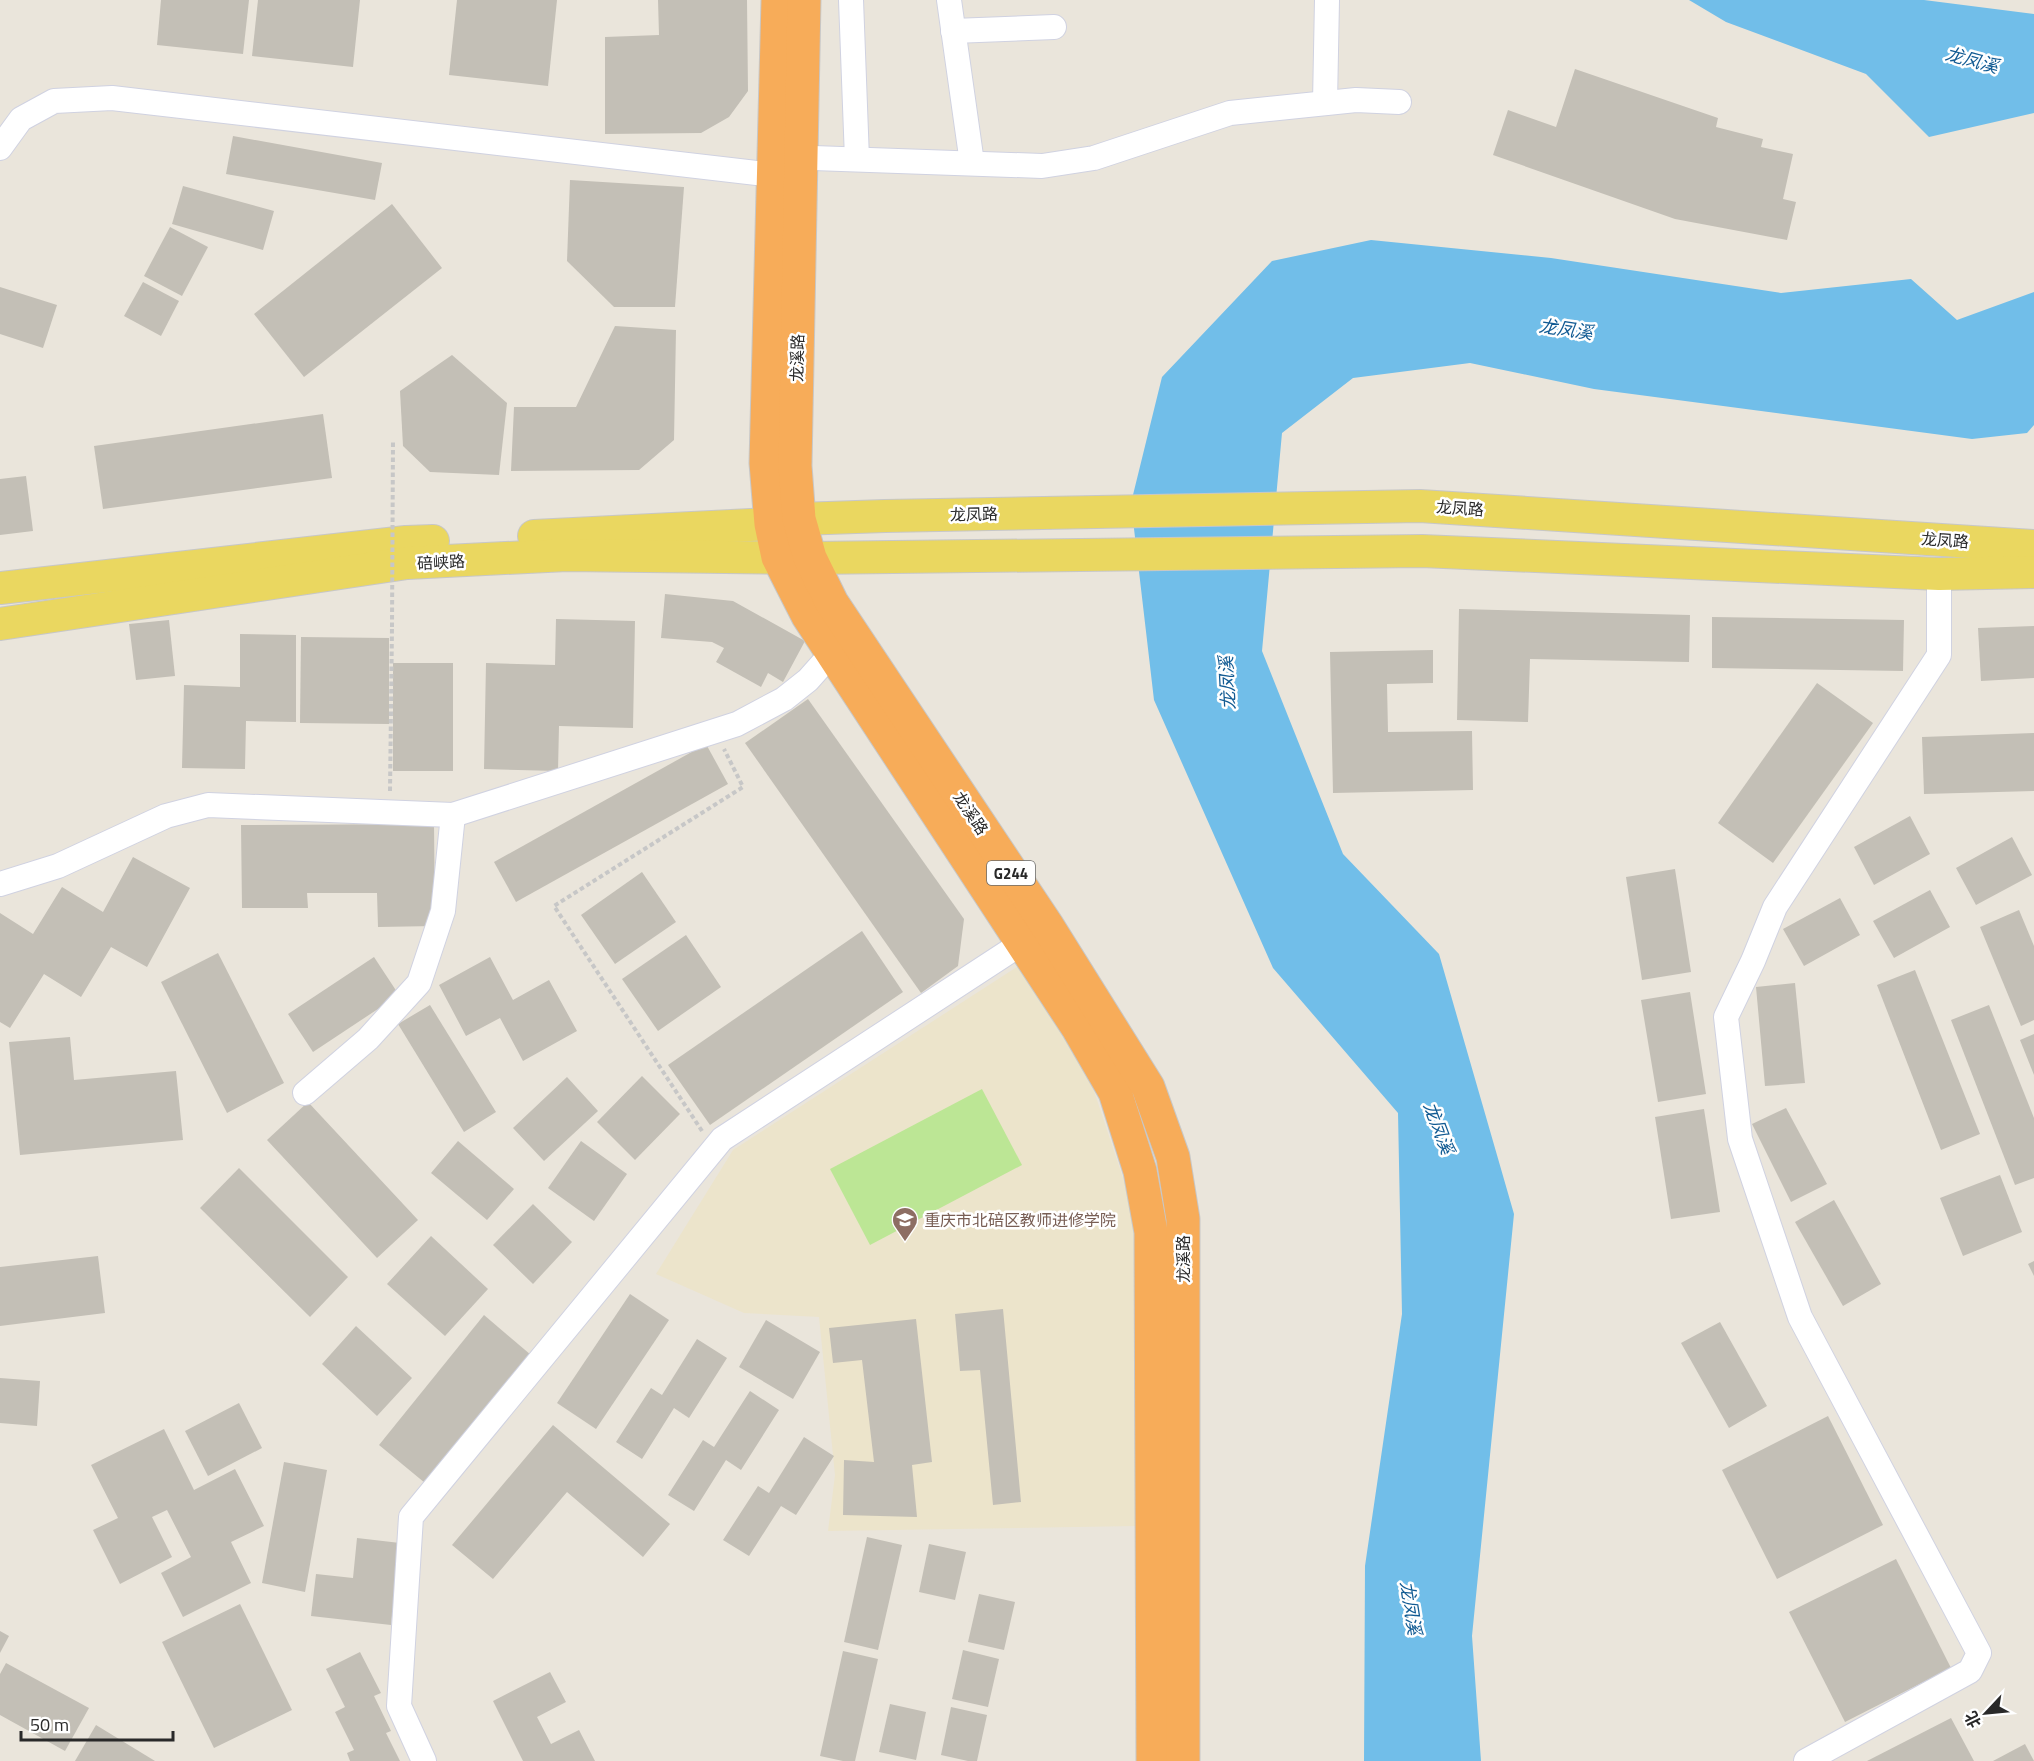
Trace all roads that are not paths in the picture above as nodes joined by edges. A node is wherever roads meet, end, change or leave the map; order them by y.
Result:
1 (778, 0) edge
2 (804, 0) edge
3 (851, 0) edge
4 (950, 0) edge
5 (1327, 0) edge
6 (1054, 27) dead end
7 (953, 31) junction
8 (1399, 102) dead end
9 (1325, 103) junction
10 (0, 148) edge
11 (857, 159) junction
12 (783, 163) junction
13 (972, 163) junction
14 (885, 516) joint
15 (785, 521) junction
16 (2034, 546) edge
17 (778, 557) junction
18 (886, 557) joint
19 (810, 558) junction
20 (2034, 572) edge
21 (1940, 574) junction
22 (0, 588) edge
23 (0, 624) edge
24 (832, 653) junction
25 (453, 815) junction
26 (0, 884) edge
27 (1022, 943) junction
28 (305, 1093) dead end
29 (424, 1761) edge
30 (1154, 1761) edge
31 (1184, 1761) edge
32 (1806, 1761) edge

1 - 12 highway, 龙溪路 / G244
2 - 12 highway, 龙溪路 / G244
3 - 11 street
4 - 7 street
5 - 9 street
6 - 7 street
7 - 13 street
8 - 9 street
9 - 13 street
10 - 12 street
11 - 12 street
11 - 13 street
12 - 15 highway, 龙溪路 / G244
14 - 15 main road, 碚峡路
14 - 16 main road, 龙凤路
15 - 17 highway, 龙溪路 / G244
15 - 19 highway, 龙溪路 / G244
15 - 22 main road, 碚峡路
17 - 19 main road, 碚峡路
17 - 23 main road, 碚峡路
17 - 24 highway, 龙溪路 / G244
18 - 19 main road, 碚峡路
18 - 21 main road, 龙凤路
19 - 31 highway, 龙溪路 / G244
20 - 21 main road, 龙凤路
21 - 32 street
24 - 25 street
24 - 27 highway, 龙溪路 / G244
25 - 26 street
25 - 28 street
27 - 29 street
27 - 30 highway, 龙溪路 / G244

